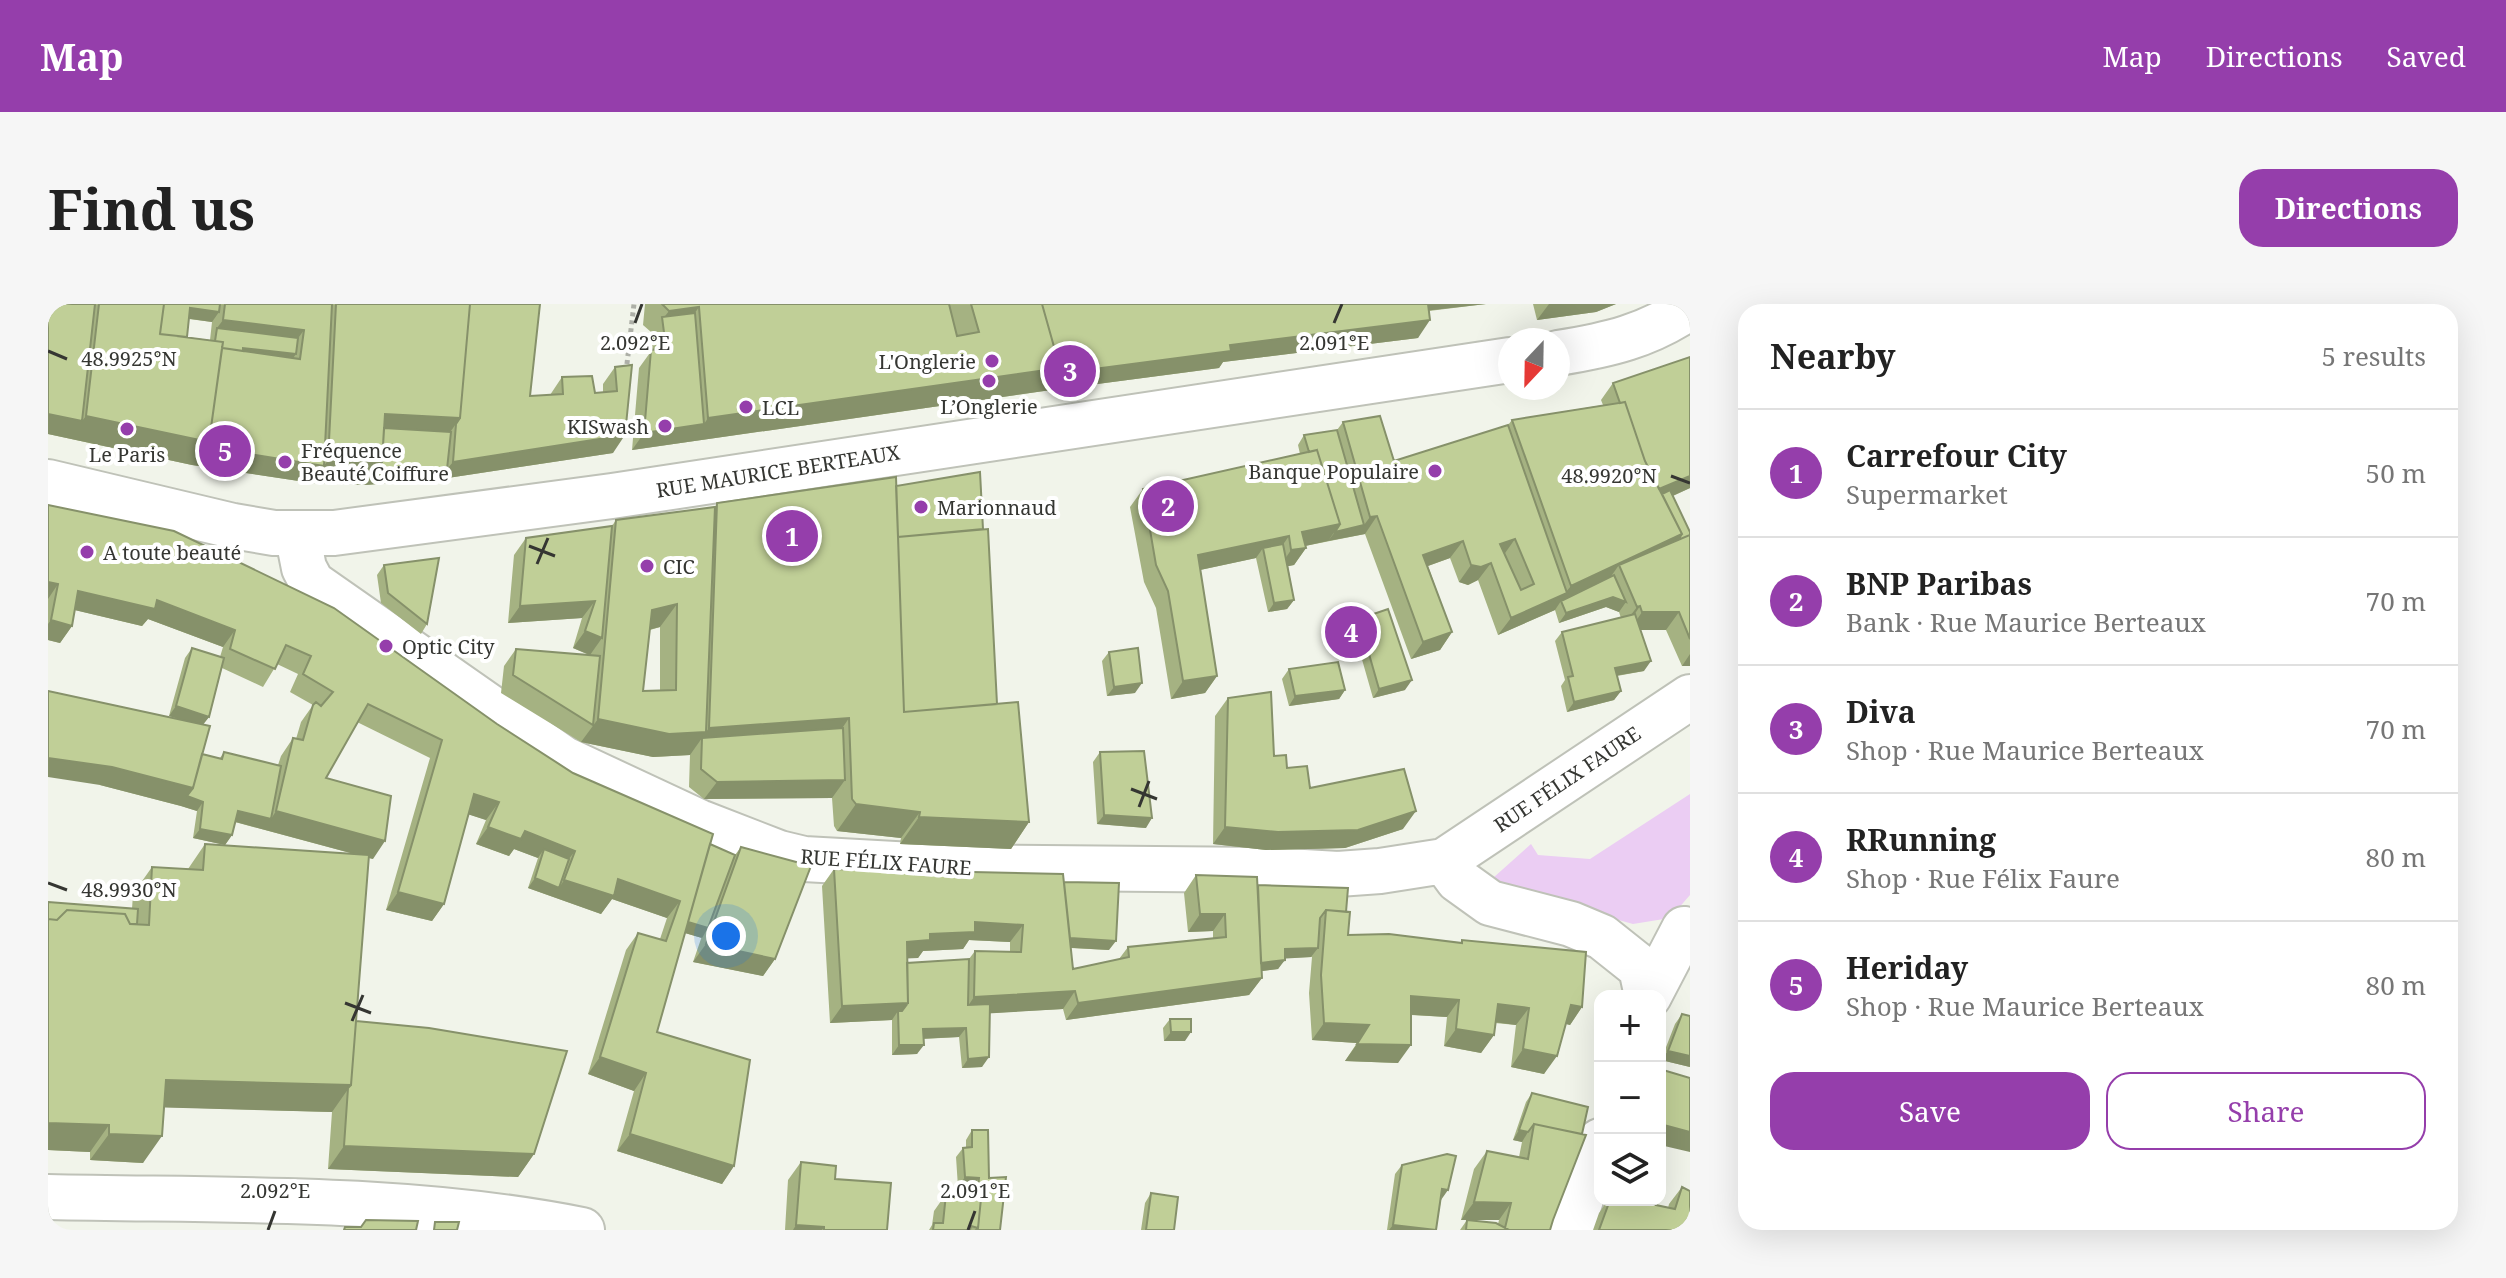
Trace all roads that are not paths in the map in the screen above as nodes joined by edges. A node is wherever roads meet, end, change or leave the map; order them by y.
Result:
1 (1690, 307) edge
2 (1570, 351) edge
3 (1498, 362) edge
4 (48, 482) edge
5 (297, 533) junction
6 (1690, 697) edge
7 (1444, 861) junction
8 (1684, 929) dead end
9 (1646, 990) edge
10 (1651, 990) edge
11 (1594, 1159) edge
12 (48, 1197) edge
13 (582, 1230) edge
14 (1571, 1230) edge

1 - 2 main road
3 - 5 main road, RUE MAURICE BERTEAUX
4 - 5 main road, RUE MAURICE BERTEAUX
5 - 7 main road, RUE FÉLIX FAURE
6 - 7 main road, RUE FÉLIX FAURE
7 - 9 main road
8 - 10 main road
11 - 14 main road
12 - 13 main road

